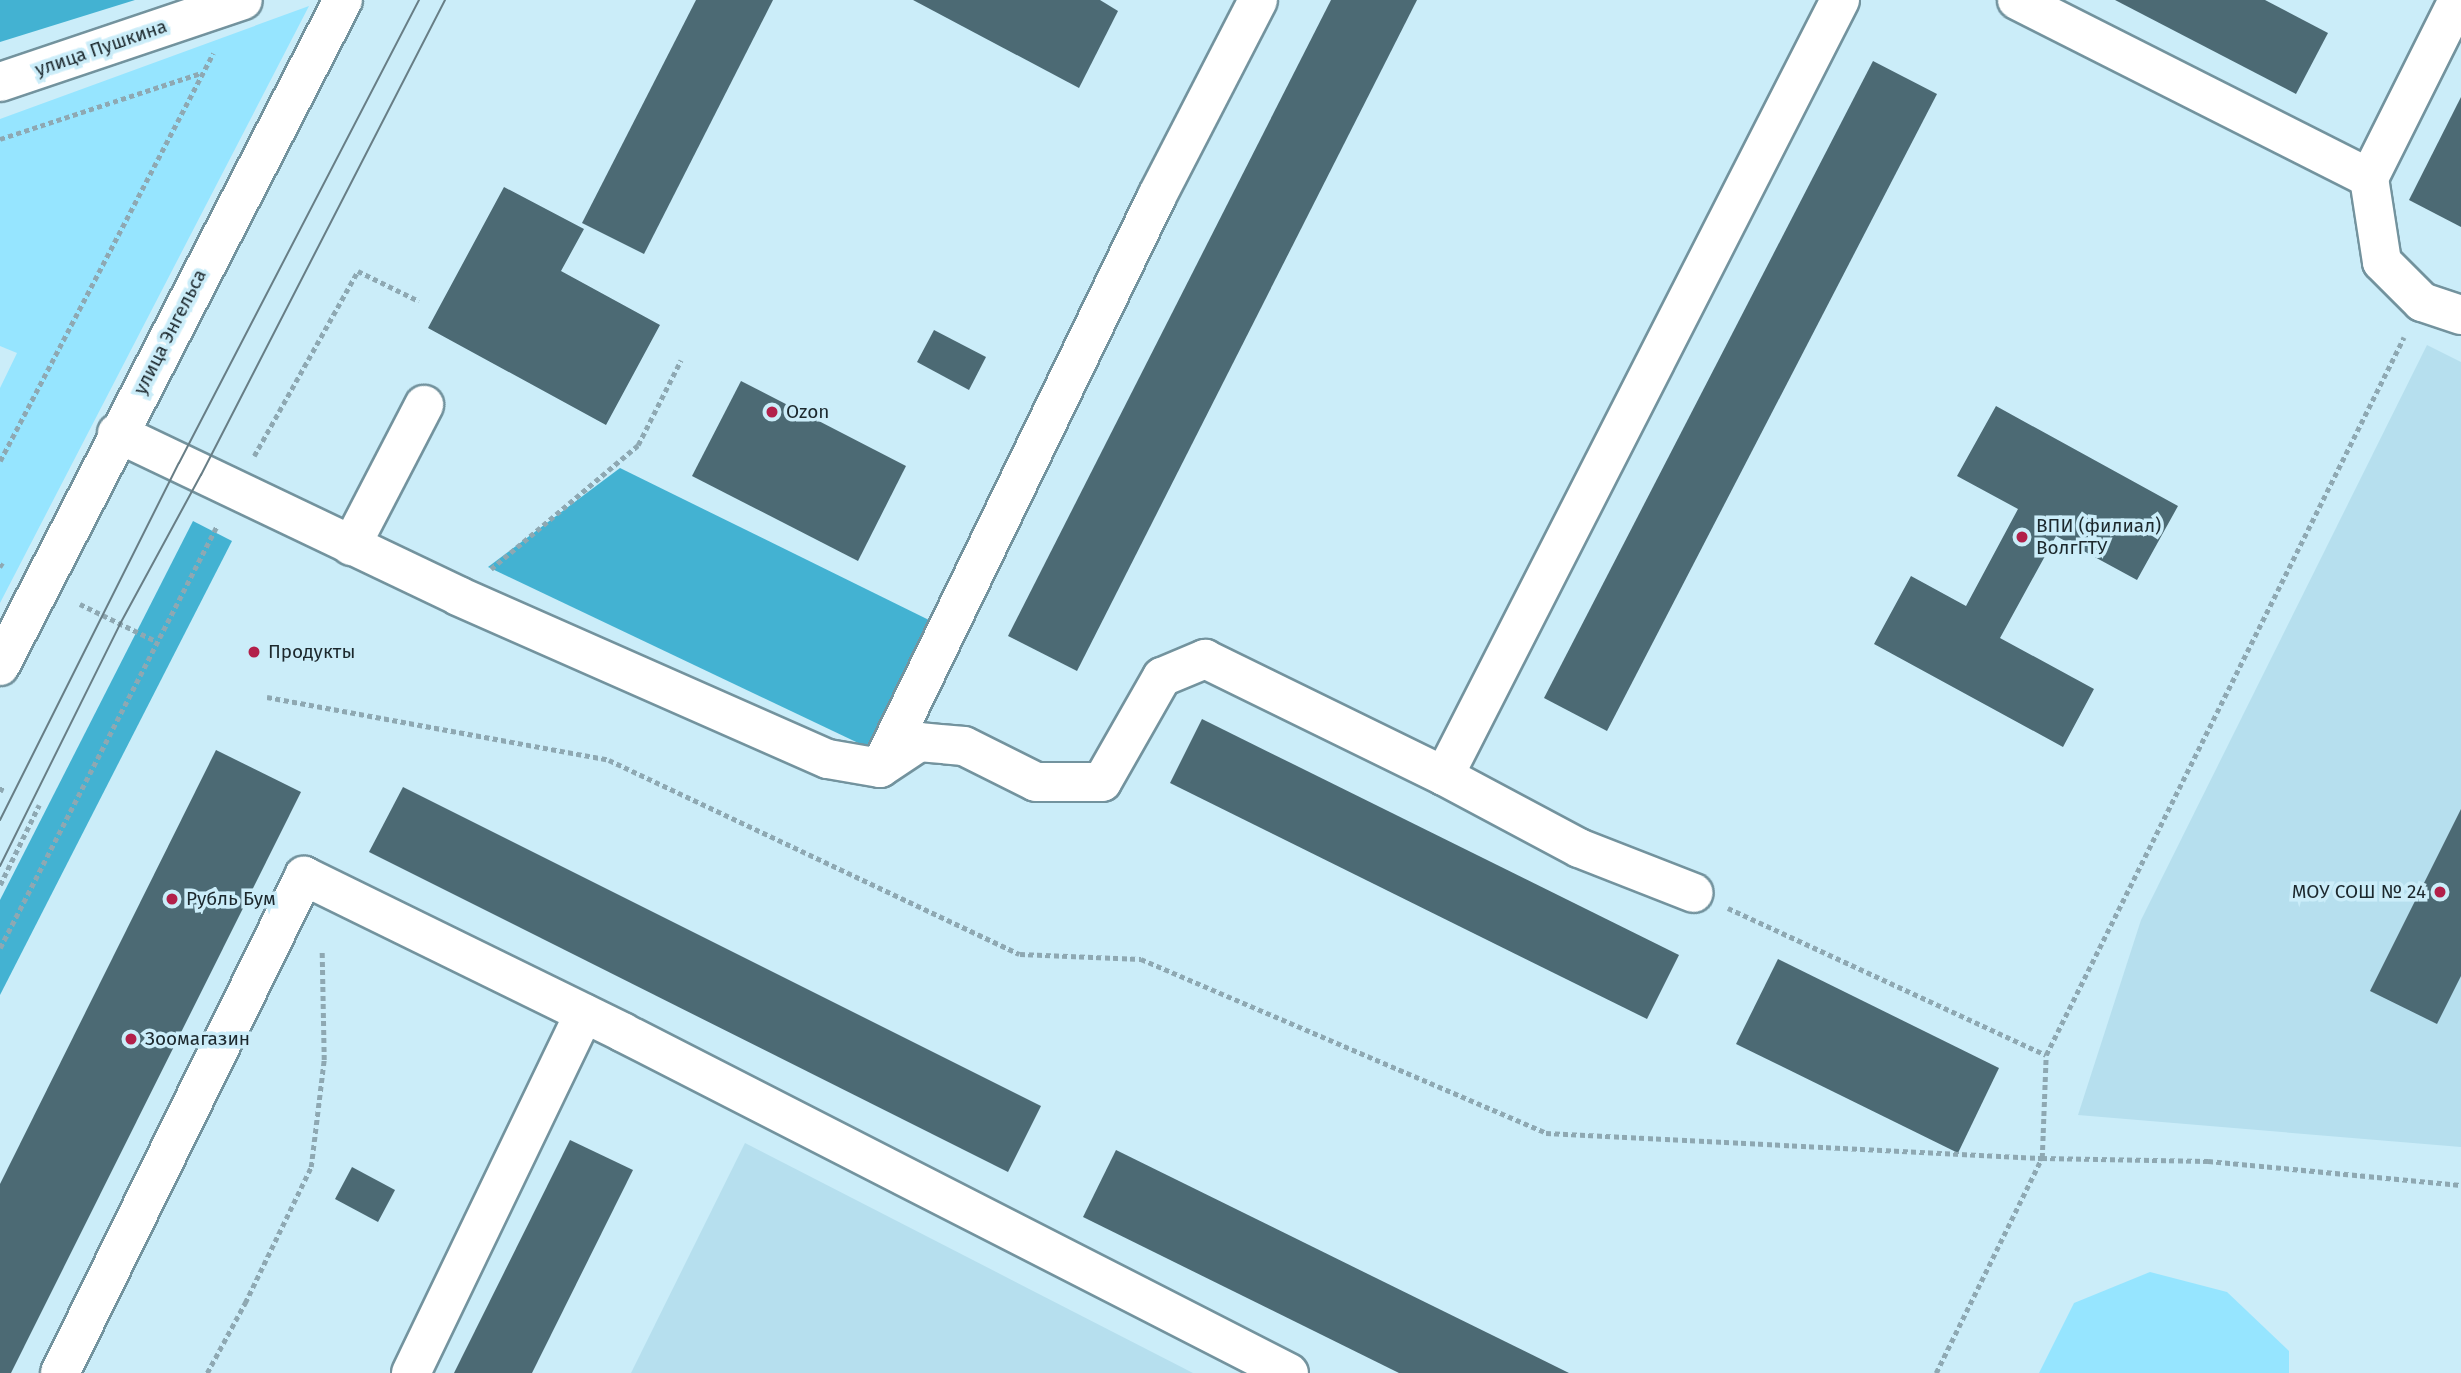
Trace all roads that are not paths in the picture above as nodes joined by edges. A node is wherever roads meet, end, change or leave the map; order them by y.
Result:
1 (243, 0) edge
2 (343, 0) edge
3 (1258, 0) edge
4 (1840, 0) edge
5 (2017, 0) edge
6 (2458, 0) edge
7 (0, 82) edge
8 (2369, 178) junction
9 (2461, 315) edge
10 (424, 405) dead end
11 (117, 433) junction
12 (351, 546) junction
13 (0, 666) edge
14 (880, 768) junction
15 (1444, 776) junction
16 (1694, 892) road end
17 (584, 1014) junction
18 (60, 1373) edge
19 (411, 1373) edge
20 (1289, 1373) edge

1 - 7 main road, улица Пушкина
2 - 11 main road, улица Энгельса
3 - 14 main road
4 - 15 main road
5 - 8 main road
6 - 8 main road
8 - 9 main road
10 - 12 main road
11 - 12 main road
11 - 13 main road, улица Энгельса
12 - 14 main road
14 - 15 main road
15 - 16 main road
17 - 18 main road
17 - 19 main road
17 - 20 main road

